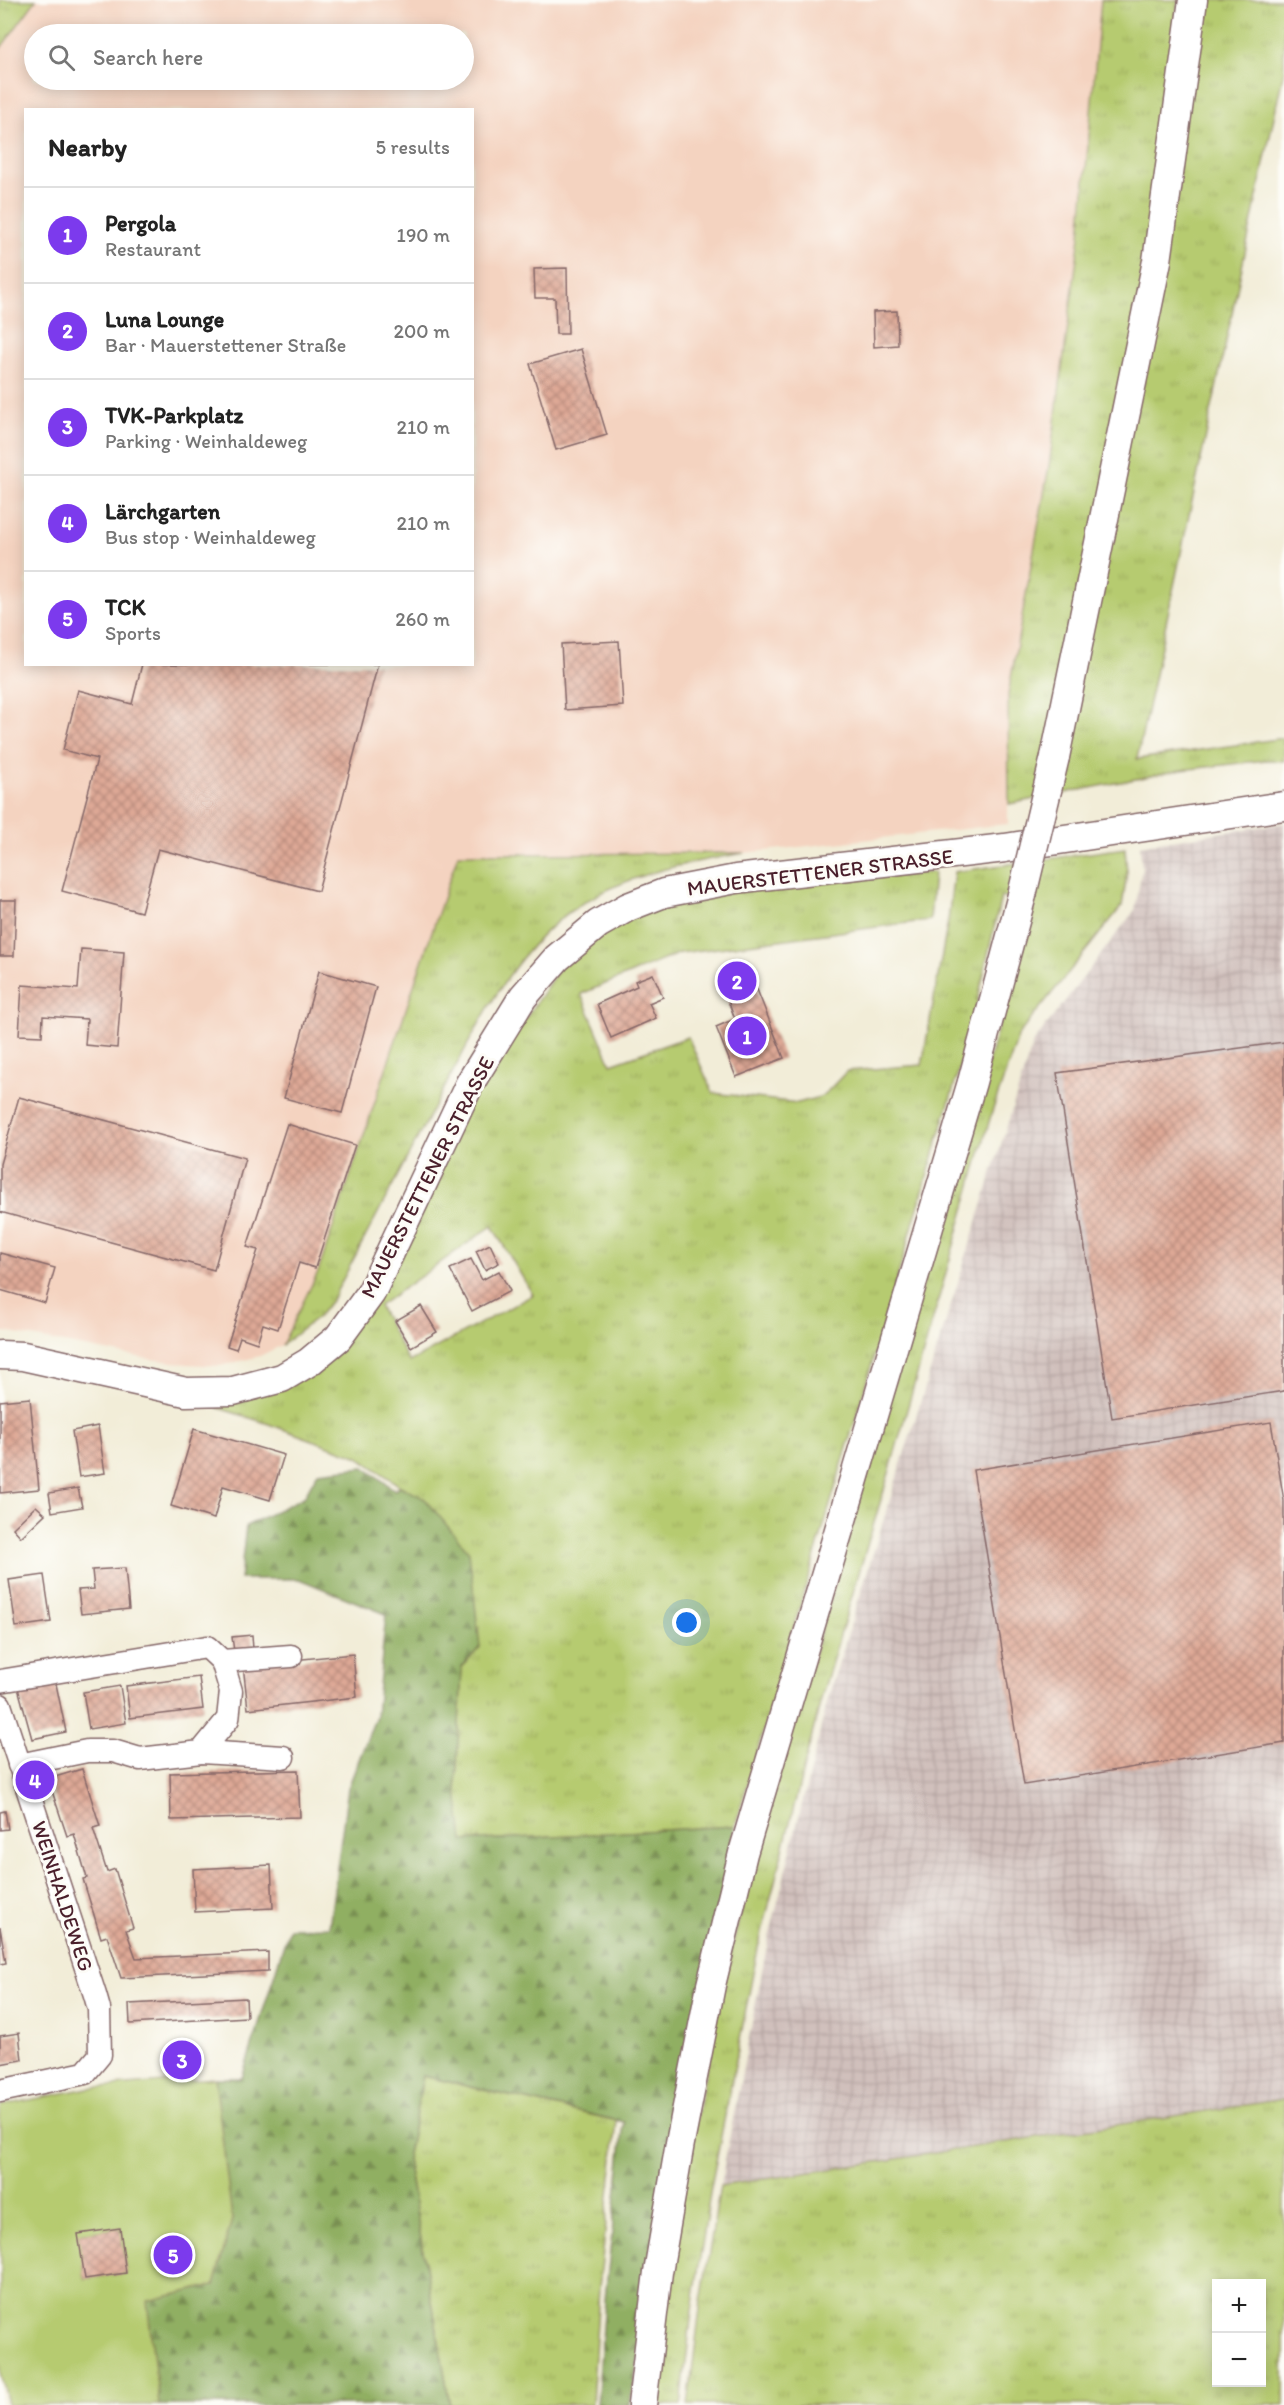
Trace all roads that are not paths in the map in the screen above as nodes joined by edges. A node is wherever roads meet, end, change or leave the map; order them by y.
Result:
1 (1193, 0) edge
2 (1284, 806) edge
3 (0, 1355) edge
4 (291, 1656) dead end
5 (222, 1660) junction
6 (0, 1682) edge
7 (0, 1706) edge
8 (201, 1752) junction
9 (283, 1757) dead end
10 (19, 1765) junction
11 (0, 2091) edge
12 (642, 2405) edge

1 - 12 main road, bridge
2 - 3 main road, MAUERSTETTENER STRASSE
4 - 5 street
5 - 6 street
5 - 8 street
7 - 10 street, WEINHALDEWEG
8 - 9 street
8 - 10 street
10 - 11 street, WEINHALDEWEG

